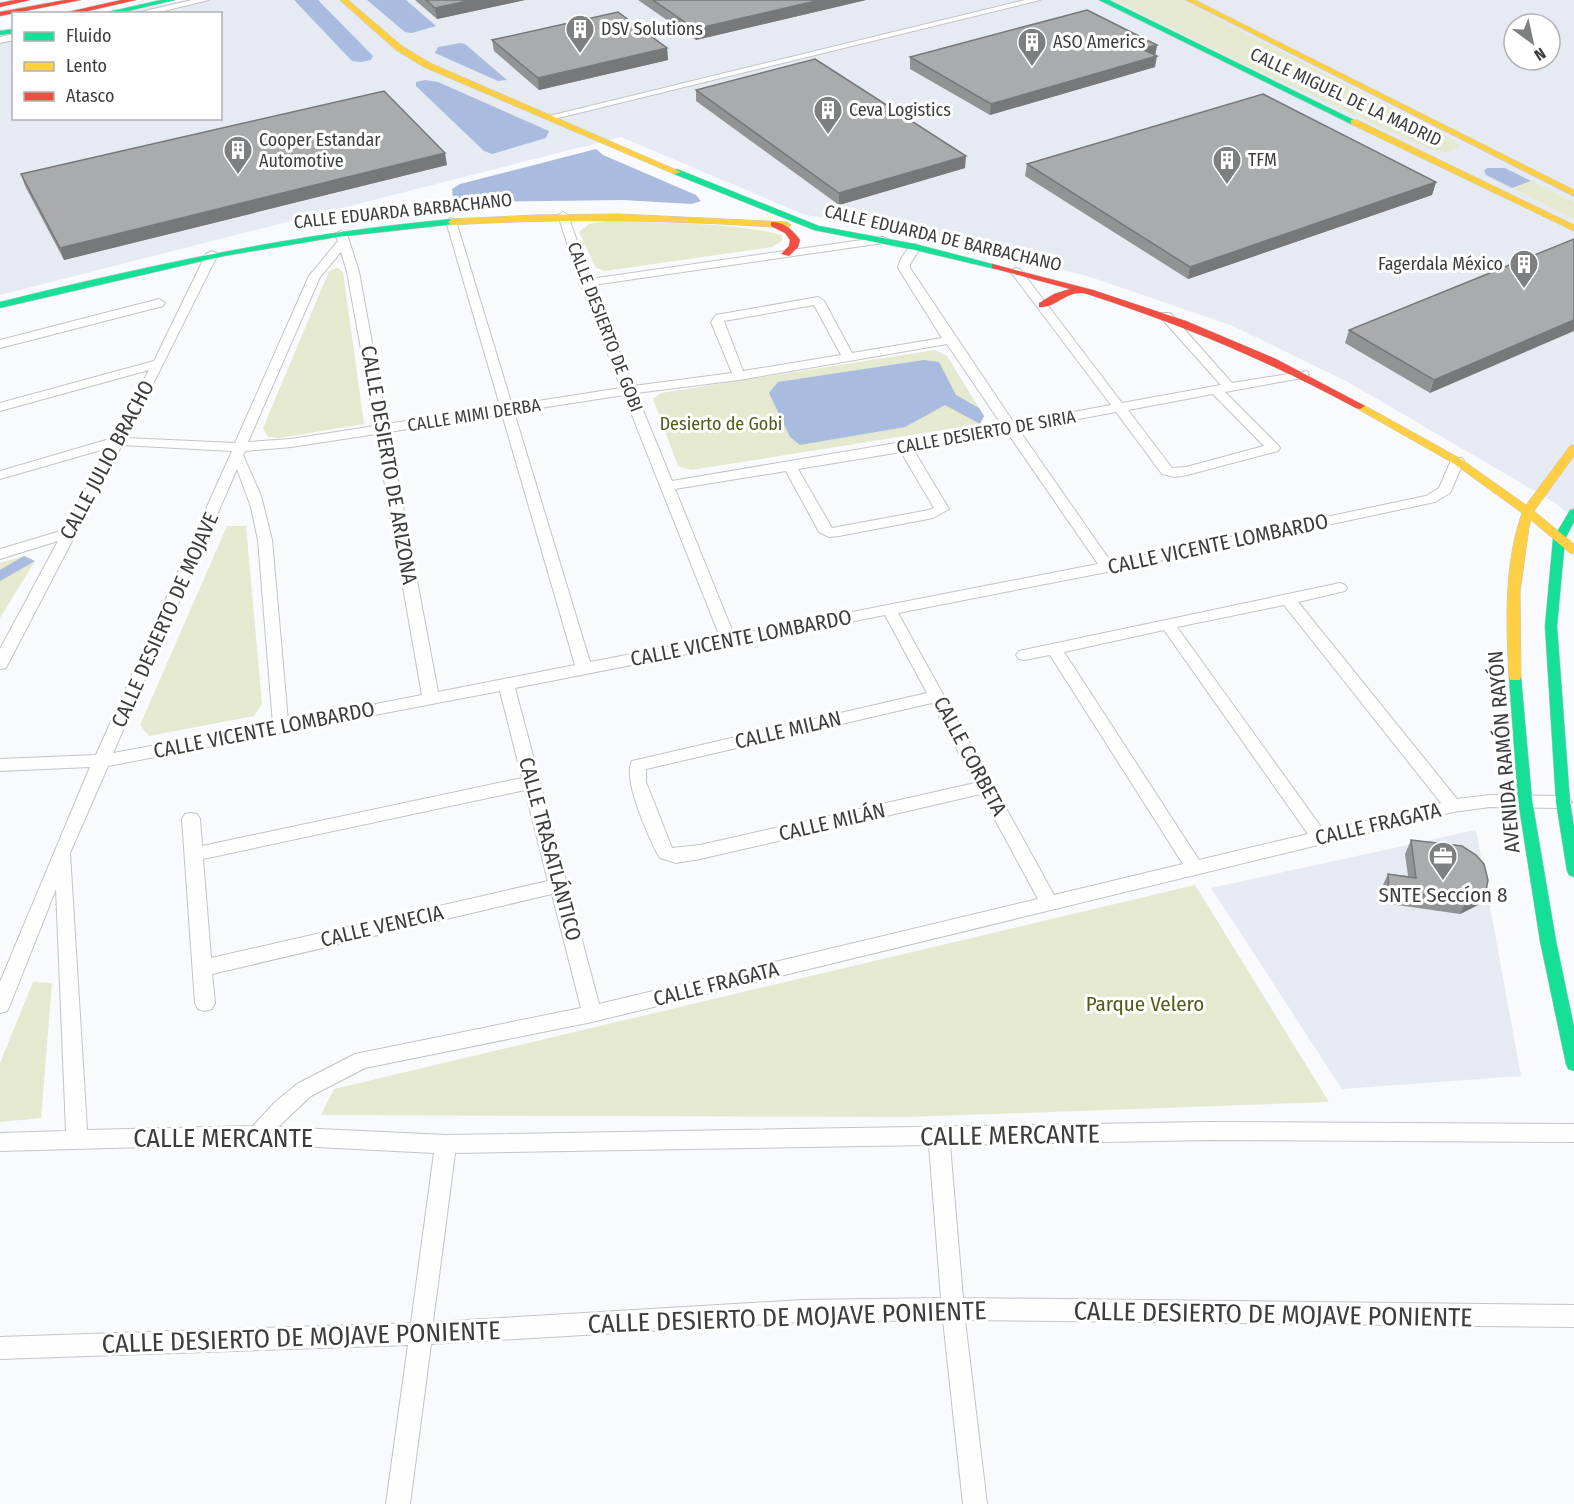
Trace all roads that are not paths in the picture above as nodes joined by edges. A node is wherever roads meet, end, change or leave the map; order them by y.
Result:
1 (26, 0) edge
2 (132, 0) edge
3 (142, 0) edge
4 (171, 0) edge
5 (205, 0) edge
6 (344, 0) edge
7 (1036, 0) edge
8 (1103, 0) edge
9 (1190, 0) edge
10 (0, 5) edge
11 (80, 5) edge
12 (18, 12) edge
13 (66, 12) edge
14 (112, 12) edge
15 (146, 12) edge
16 (550, 117) junction
17 (1574, 193) edge
18 (741, 198) junction
19 (563, 215) junction
20 (728, 220) junction
21 (451, 221) junction
22 (774, 224) junction
23 (817, 228) junction
24 (1574, 228) edge
25 (342, 238) junction
26 (883, 240) junction
27 (915, 247) junction
28 (212, 254) junction
29 (786, 254) junction
30 (1016, 271) junction
31 (586, 283) junction
32 (1079, 290) junction
33 (159, 303) dead end
34 (0, 305) edge
35 (1042, 305) junction
36 (1166, 316) junction
37 (950, 340) junction
38 (0, 344) edge
39 (848, 357) junction
40 (159, 363) junction
41 (1303, 374) junction
42 (739, 376) junction
43 (1222, 388) junction
44 (630, 390) junction
45 (0, 407) edge
46 (1119, 408) junction
47 (506, 410) junction
48 (1011, 428) junction
49 (383, 430) junction
50 (116, 441) junction
51 (905, 447) junction
52 (1574, 448) edge
53 (239, 451) junction
54 (1457, 461) junction
55 (790, 466) junction
56 (0, 475) edge
57 (668, 486) junction
58 (1528, 512) junction
59 (1574, 512) edge
60 (68, 533) junction
61 (1559, 538) junction
62 (1574, 550) edge
63 (0, 554) edge
64 (1107, 567) junction
65 (1340, 588) dead end
66 (1288, 600) junction
67 (889, 609) junction
68 (1167, 624) junction
69 (728, 639) junction
70 (7, 641) edge
71 (1054, 649) junction
72 (1024, 655) dead end
73 (0, 664) edge
74 (584, 668) junction
75 (506, 685) junction
76 (938, 696) junction
77 (431, 698) junction
78 (281, 728) junction
79 (1567, 735) edge
80 (103, 760) junction
81 (0, 765) edge
82 (533, 782) junction
83 (987, 787) junction
84 (1525, 800) junction
85 (1563, 802) junction
86 (1453, 806) junction
87 (191, 819) dead end
88 (1320, 838) junction
89 (1571, 845) edge
90 (62, 851) junction
91 (194, 854) junction
92 (676, 856) joint
93 (1195, 868) junction
94 (1574, 871) edge
95 (560, 885) junction
96 (1049, 903) junction
97 (203, 968) junction
98 (205, 1003) dead end
99 (0, 1005) edge
100 (592, 1014) junction
101 (1574, 1064) edge
102 (1574, 1133) edge
103 (258, 1135) junction
104 (939, 1137) junction
105 (77, 1138) junction
106 (0, 1142) edge
107 (446, 1144) junction
108 (953, 1309) junction
109 (1574, 1316) edge
110 (419, 1334) junction
111 (0, 1348) edge
112 (398, 1504) edge
113 (975, 1504) edge

1 - 10 main road
2 - 11 main road
3 - 11 main road
4 - 14 main road
5 - 15 street
6 - 16 main road, CALLE EDUARDA DE BARBACHANO
7 - 16 street
8 - 24 main road, CALLE MIGUEL DE LA MADRID
9 - 17 main road, CALLE MIGUEL DE LA MADRID
11 - 12 main road
11 - 13 main road
16 - 18 main road, CALLE EDUARDA DE BARBACHANO
18 - 20 main road
18 - 23 main road, CALLE EDUARDA DE BARBACHANO
19 - 20 main road, CALLE EDUARDA BARBACHANO
19 - 21 main road, CALLE EDUARDA BARBACHANO
19 - 31 street, CALLE DESIERTO DE GOBI
20 - 22 main road, CALLE EDUARDA BARBACHANO
21 - 25 main road, CALLE EDUARDA BARBACHANO
21 - 47 street
22 - 23 main road, CALLE EDUARDA BARBACHANO
22 - 29 main road
23 - 26 main road, CALLE EDUARDA DE BARBACHANO
25 - 28 main road, CALLE EDUARDA BARBACHANO
25 - 49 street, CALLE DESIERTO DE ARIZONA
25 - 53 street, CALLE DESIERTO DE MOJAVE
26 - 27 main road, CALLE EDUARDA DE BARBACHANO
26 - 29 street
27 - 30 main road, CALLE EDUARDA DE BARBACHANO
27 - 37 street, CALLE DESIERTO DE SIRIA
28 - 34 main road, CALLE EDUARDA BARBACHANO
28 - 40 street, CALLE JULIO BRACHO
29 - 31 street
30 - 32 main road, CALLE EDUARDA DE BARBACHANO
30 - 35 street
31 - 44 street, CALLE DESIERTO DE GOBI
32 - 35 main road
32 - 36 main road, CALLE EDUARDA DE BARBACHANO
33 - 38 street
35 - 46 street
36 - 41 main road, CALLE EDUARDA DE BARBACHANO
36 - 43 street
37 - 39 street, CALLE MIMI DERBA
37 - 48 street, CALLE DESIERTO DE SIRIA
39 - 42 street, CALLE MIMI DERBA
39 - 42 street
40 - 45 street
40 - 50 street, CALLE JULIO BRACHO
41 - 43 street, CALLE DESIERTO DE SIRIA
41 - 54 main road, CALLE EDUARDA DE BARBACHANO
42 - 44 street, CALLE MIMI DERBA
43 - 46 street, CALLE DESIERTO DE SIRIA
43 - 46 street
44 - 47 street, CALLE MIMI DERBA
44 - 57 street, CALLE DESIERTO DE GOBI
46 - 48 street, CALLE DESIERTO DE SIRIA
47 - 49 street, CALLE MIMI DERBA
47 - 74 street
48 - 51 street, CALLE DESIERTO DE SIRIA
48 - 64 street, CALLE DESIERTO DE SIRIA
49 - 53 street, CALLE MIMI DERBA
49 - 77 street, CALLE DESIERTO DE ARIZONA
50 - 53 street, CALLE MIMI DERBA
50 - 56 street, CALLE MIMI DERBA
50 - 60 street, CALLE JULIO BRACHO
51 - 55 street, CALLE DESIERTO DE SIRIA
51 - 55 street
52 - 58 main road, AVENIDA RAMÓN RAYÓN
53 - 78 street
53 - 80 street, CALLE DESIERTO DE MOJAVE
54 - 58 main road, CALLE EDUARDA DE BARBACHANO
54 - 64 street, CALLE VICENTE LOMBARDO
55 - 57 street, CALLE DESIERTO DE SIRIA
57 - 69 street, CALLE DESIERTO DE GOBI
58 - 61 main road, CALLE EDUARDA DE BARBACHANO
58 - 84 main road, AVENIDA RAMÓN RAYÓN
59 - 61 main road
60 - 63 street
60 - 70 street, CALLE JULIO BRACHO
61 - 62 main road, CALLE EDUARDA DE BARBACHANO
61 - 79 main road
64 - 67 street, CALLE VICENTE LOMBARDO
65 - 66 street
66 - 68 street
66 - 86 street
67 - 69 street, CALLE VICENTE LOMBARDO
67 - 76 street, CALLE CORBETA
68 - 71 street
68 - 88 street
69 - 74 street, CALLE VICENTE LOMBARDO
70 - 73 street, CALLE JULIO BRACHO
71 - 72 street
71 - 93 street
74 - 75 street, CALLE VICENTE LOMBARDO
75 - 77 street, CALLE VICENTE LOMBARDO
75 - 82 street, CALLE TRASATLÁNTICO
76 - 83 street, CALLE CORBETA
76 - 92 street, CALLE MILAN
77 - 78 street, CALLE VICENTE LOMBARDO
78 - 80 street, CALLE VICENTE LOMBARDO
79 - 85 main road
80 - 81 street, CALLE VICENTE LOMBARDO
80 - 90 street, CALLE DESIERTO DE MOJAVE
82 - 91 street
82 - 95 street, CALLE TRASATLÁNTICO
83 - 92 street, CALLE MILÁN
83 - 96 street, CALLE CORBETA
84 - 85 street, CALLE FRAGATA
84 - 86 street, CALLE FRAGATA
84 - 101 main road, AVENIDA RAMÓN RAYÓN
85 - 89 main road
86 - 88 street, CALLE FRAGATA
87 - 91 street
88 - 93 street, CALLE FRAGATA
89 - 94 main road
90 - 99 street, CALLE DESIERTO DE MOJAVE
90 - 105 street
91 - 97 street
93 - 96 street, CALLE FRAGATA
95 - 97 street, CALLE VENECIA
95 - 100 street, CALLE TRASATLÁNTICO
96 - 100 street, CALLE FRAGATA
97 - 98 street
100 - 103 street, CALLE FRAGATA
102 - 104 street, CALLE MERCANTE
103 - 105 street, CALLE MERCANTE
103 - 107 street, CALLE MERCANTE
104 - 107 street, CALLE MERCANTE
104 - 108 street
105 - 106 street, CALLE MERCANTE
107 - 110 street
108 - 109 street, CALLE DESIERTO DE MOJAVE PONIENTE
108 - 110 street, CALLE DESIERTO DE MOJAVE PONIENTE
108 - 113 street
110 - 111 street, CALLE DESIERTO DE MOJAVE PONIENTE
110 - 112 street

